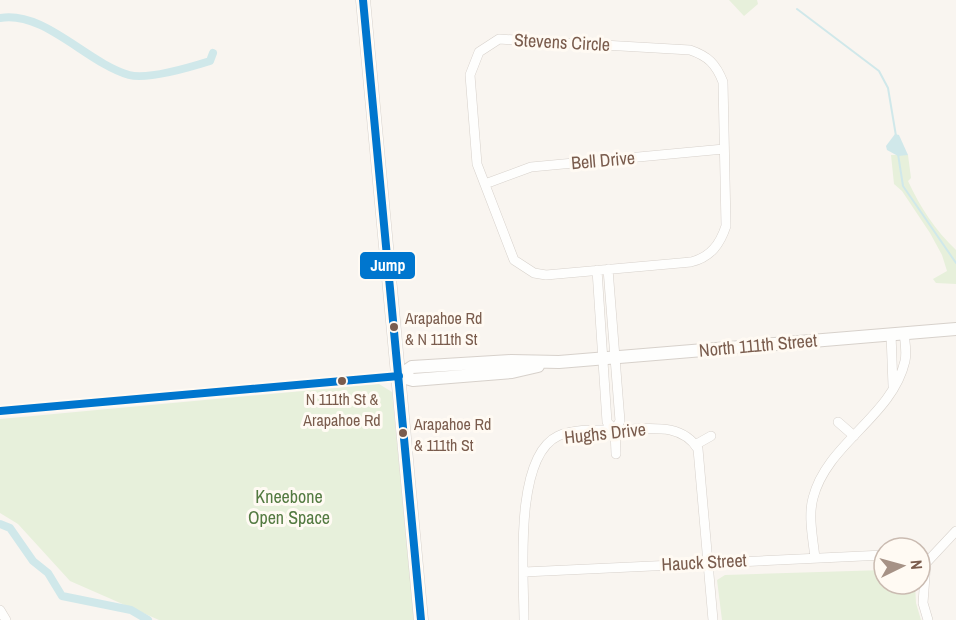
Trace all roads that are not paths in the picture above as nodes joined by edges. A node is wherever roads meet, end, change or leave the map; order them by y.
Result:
1 (363, 0) edge
2 (724, 149) junction
3 (485, 184) junction
4 (608, 269) junction
5 (597, 270) junction
6 (956, 329) edge
7 (904, 333) junction
8 (891, 334) junction
9 (610, 358) junction
10 (399, 376) junction
11 (893, 386) junction
12 (0, 411) edge
13 (838, 422) dead end
14 (615, 430) junction
15 (711, 436) dead end
16 (854, 436) junction
17 (695, 444) junction
18 (616, 454) dead end
19 (956, 531) edge
20 (932, 554) edge
21 (872, 556) edge
22 (814, 558) junction
23 (708, 561) junction
24 (524, 572) junction
25 (923, 596) edge
26 (0, 610) edge
27 (6, 620) edge
28 (421, 620) edge
29 (524, 620) edge
30 (713, 620) edge
31 (928, 620) edge

1 - 10 main road
2 - 3 street, Bell Drive
2 - 3 street, Stevens Circle
2 - 4 street, Stevens Circle
3 - 5 street, Stevens Circle
4 - 5 street, Stevens Circle
4 - 9 street
5 - 9 street
6 - 7 street, North 111th Street
7 - 8 street, North 111th Street
7 - 11 street
8 - 9 street, North 111th Street
8 - 11 street
9 - 10 street, North 111th Street
9 - 14 street
10 - 12 street, North 111th Street
10 - 28 main road
11 - 16 street
13 - 16 street
14 - 17 street, Hughs Drive
14 - 18 street
14 - 24 street, Hughs Drive
15 - 17 street
16 - 22 street
17 - 23 street
19 - 20 street
21 - 22 street, Hauck Street
22 - 23 street, Hauck Street
23 - 24 street, Hauck Street
23 - 30 street
24 - 29 street, Hughs Drive
25 - 31 street
26 - 27 street

